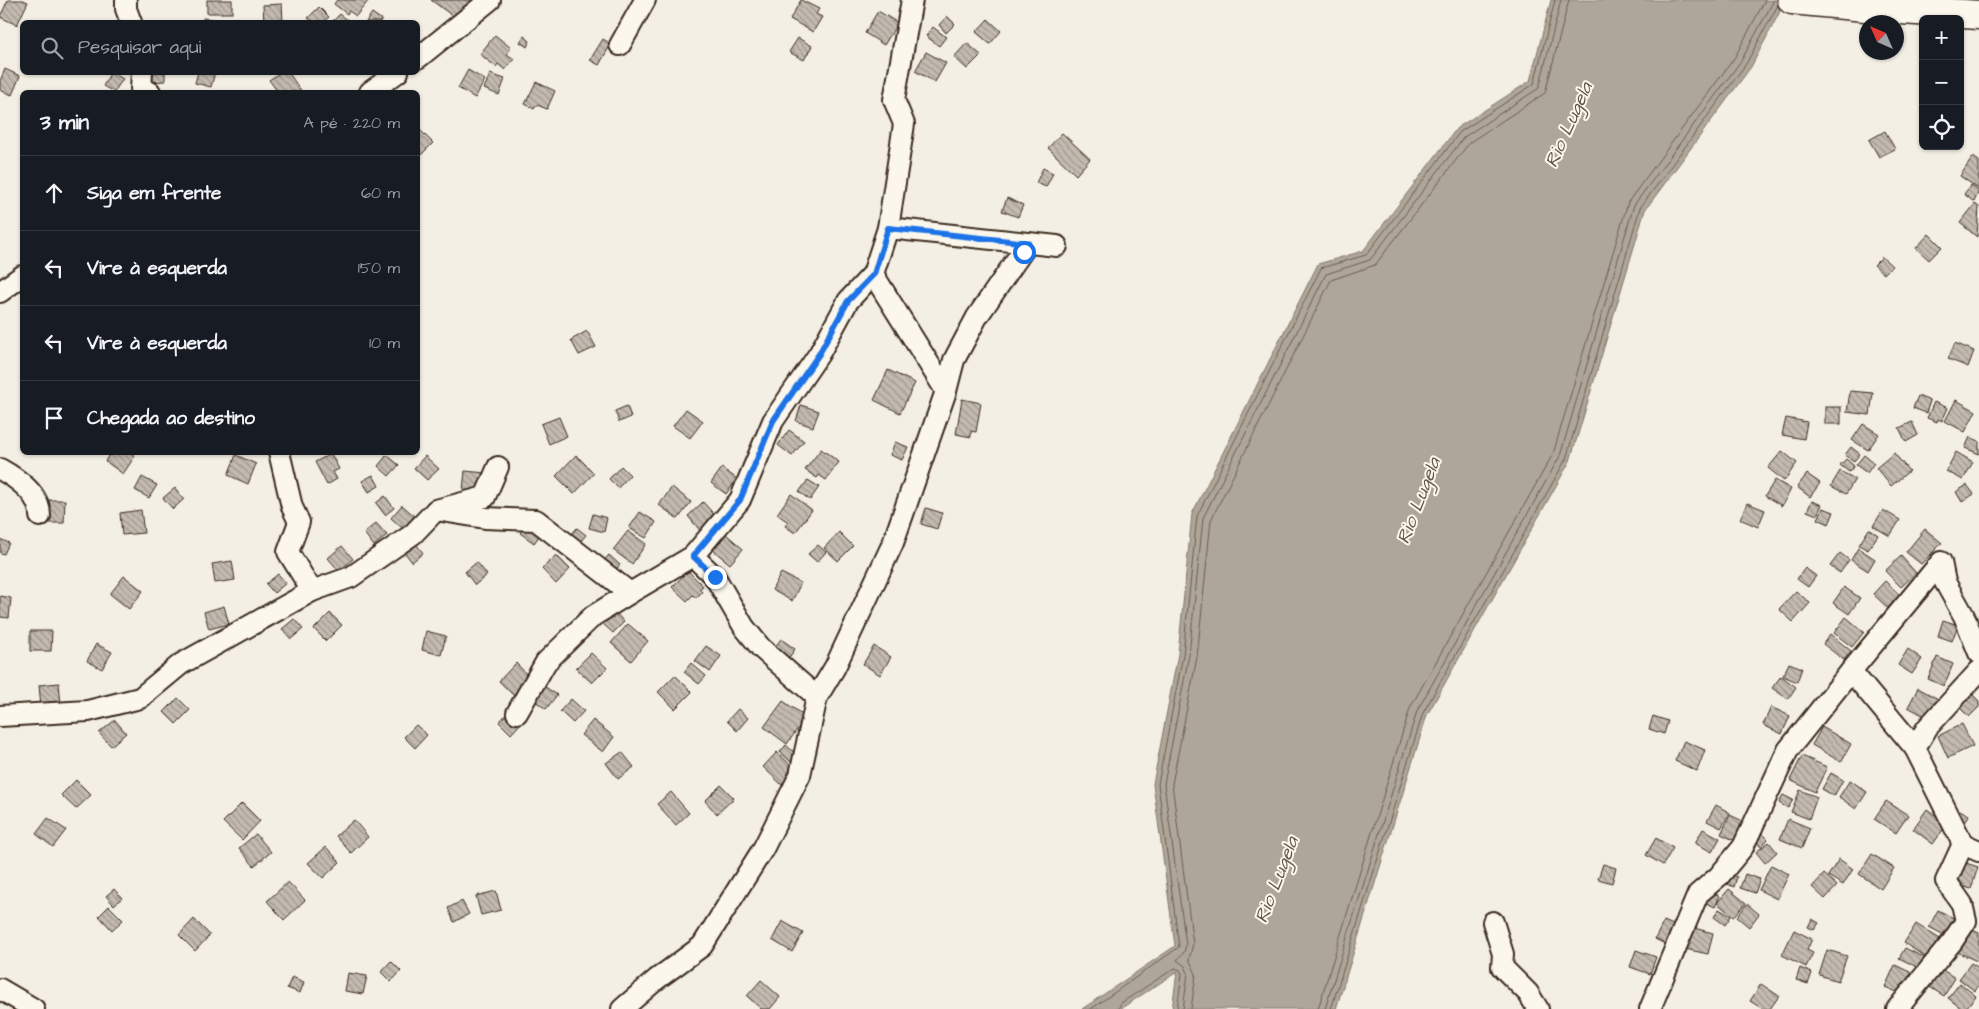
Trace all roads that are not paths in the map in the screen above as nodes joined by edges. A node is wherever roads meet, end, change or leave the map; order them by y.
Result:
1 (126, 0) edge
2 (490, 0) edge
3 (645, 0) edge
4 (912, 0) edge
5 (1792, 0) edge
6 (1979, 15) edge
7 (130, 20) edge
8 (620, 45) dead end
9 (420, 56) edge
10 (394, 75) edge
11 (373, 90) edge
12 (888, 228) junction
13 (1028, 243) junction
14 (1057, 246) dead end
15 (874, 274) junction
16 (20, 277) edge
17 (0, 292) edge
18 (946, 391) junction
19 (280, 455) edge
20 (498, 467) dead end
21 (0, 469) edge
22 (436, 510) junction
23 (40, 516) dead end
24 (693, 556) junction
25 (312, 592) junction
26 (630, 593) junction
27 (1979, 653) edge
28 (1979, 670) edge
29 (1850, 671) junction
30 (817, 698) junction
31 (517, 714) dead end
32 (0, 716) edge
33 (1915, 748) junction
34 (1971, 847) edge
35 (1493, 922) dead end
36 (0, 989) edge
37 (34, 1009) edge
38 (622, 1009) edge
39 (1538, 1009) edge
40 (1650, 1009) edge
41 (1897, 1009) edge

1 - 7 street
2 - 9 street
3 - 8 street
4 - 12 street
5 - 6 main road
10 - 11 street
12 - 13 street
12 - 15 street
13 - 14 street
13 - 18 street
15 - 18 street
15 - 24 street
16 - 17 street
18 - 30 street
19 - 25 street
20 - 22 street
21 - 23 street
22 - 25 street
22 - 26 street
24 - 26 street
24 - 30 street
25 - 32 street
26 - 31 street
27 - 29 street
28 - 33 street
29 - 33 street
29 - 40 street
30 - 38 street
33 - 34 street
34 - 41 street
35 - 39 street
36 - 37 street

